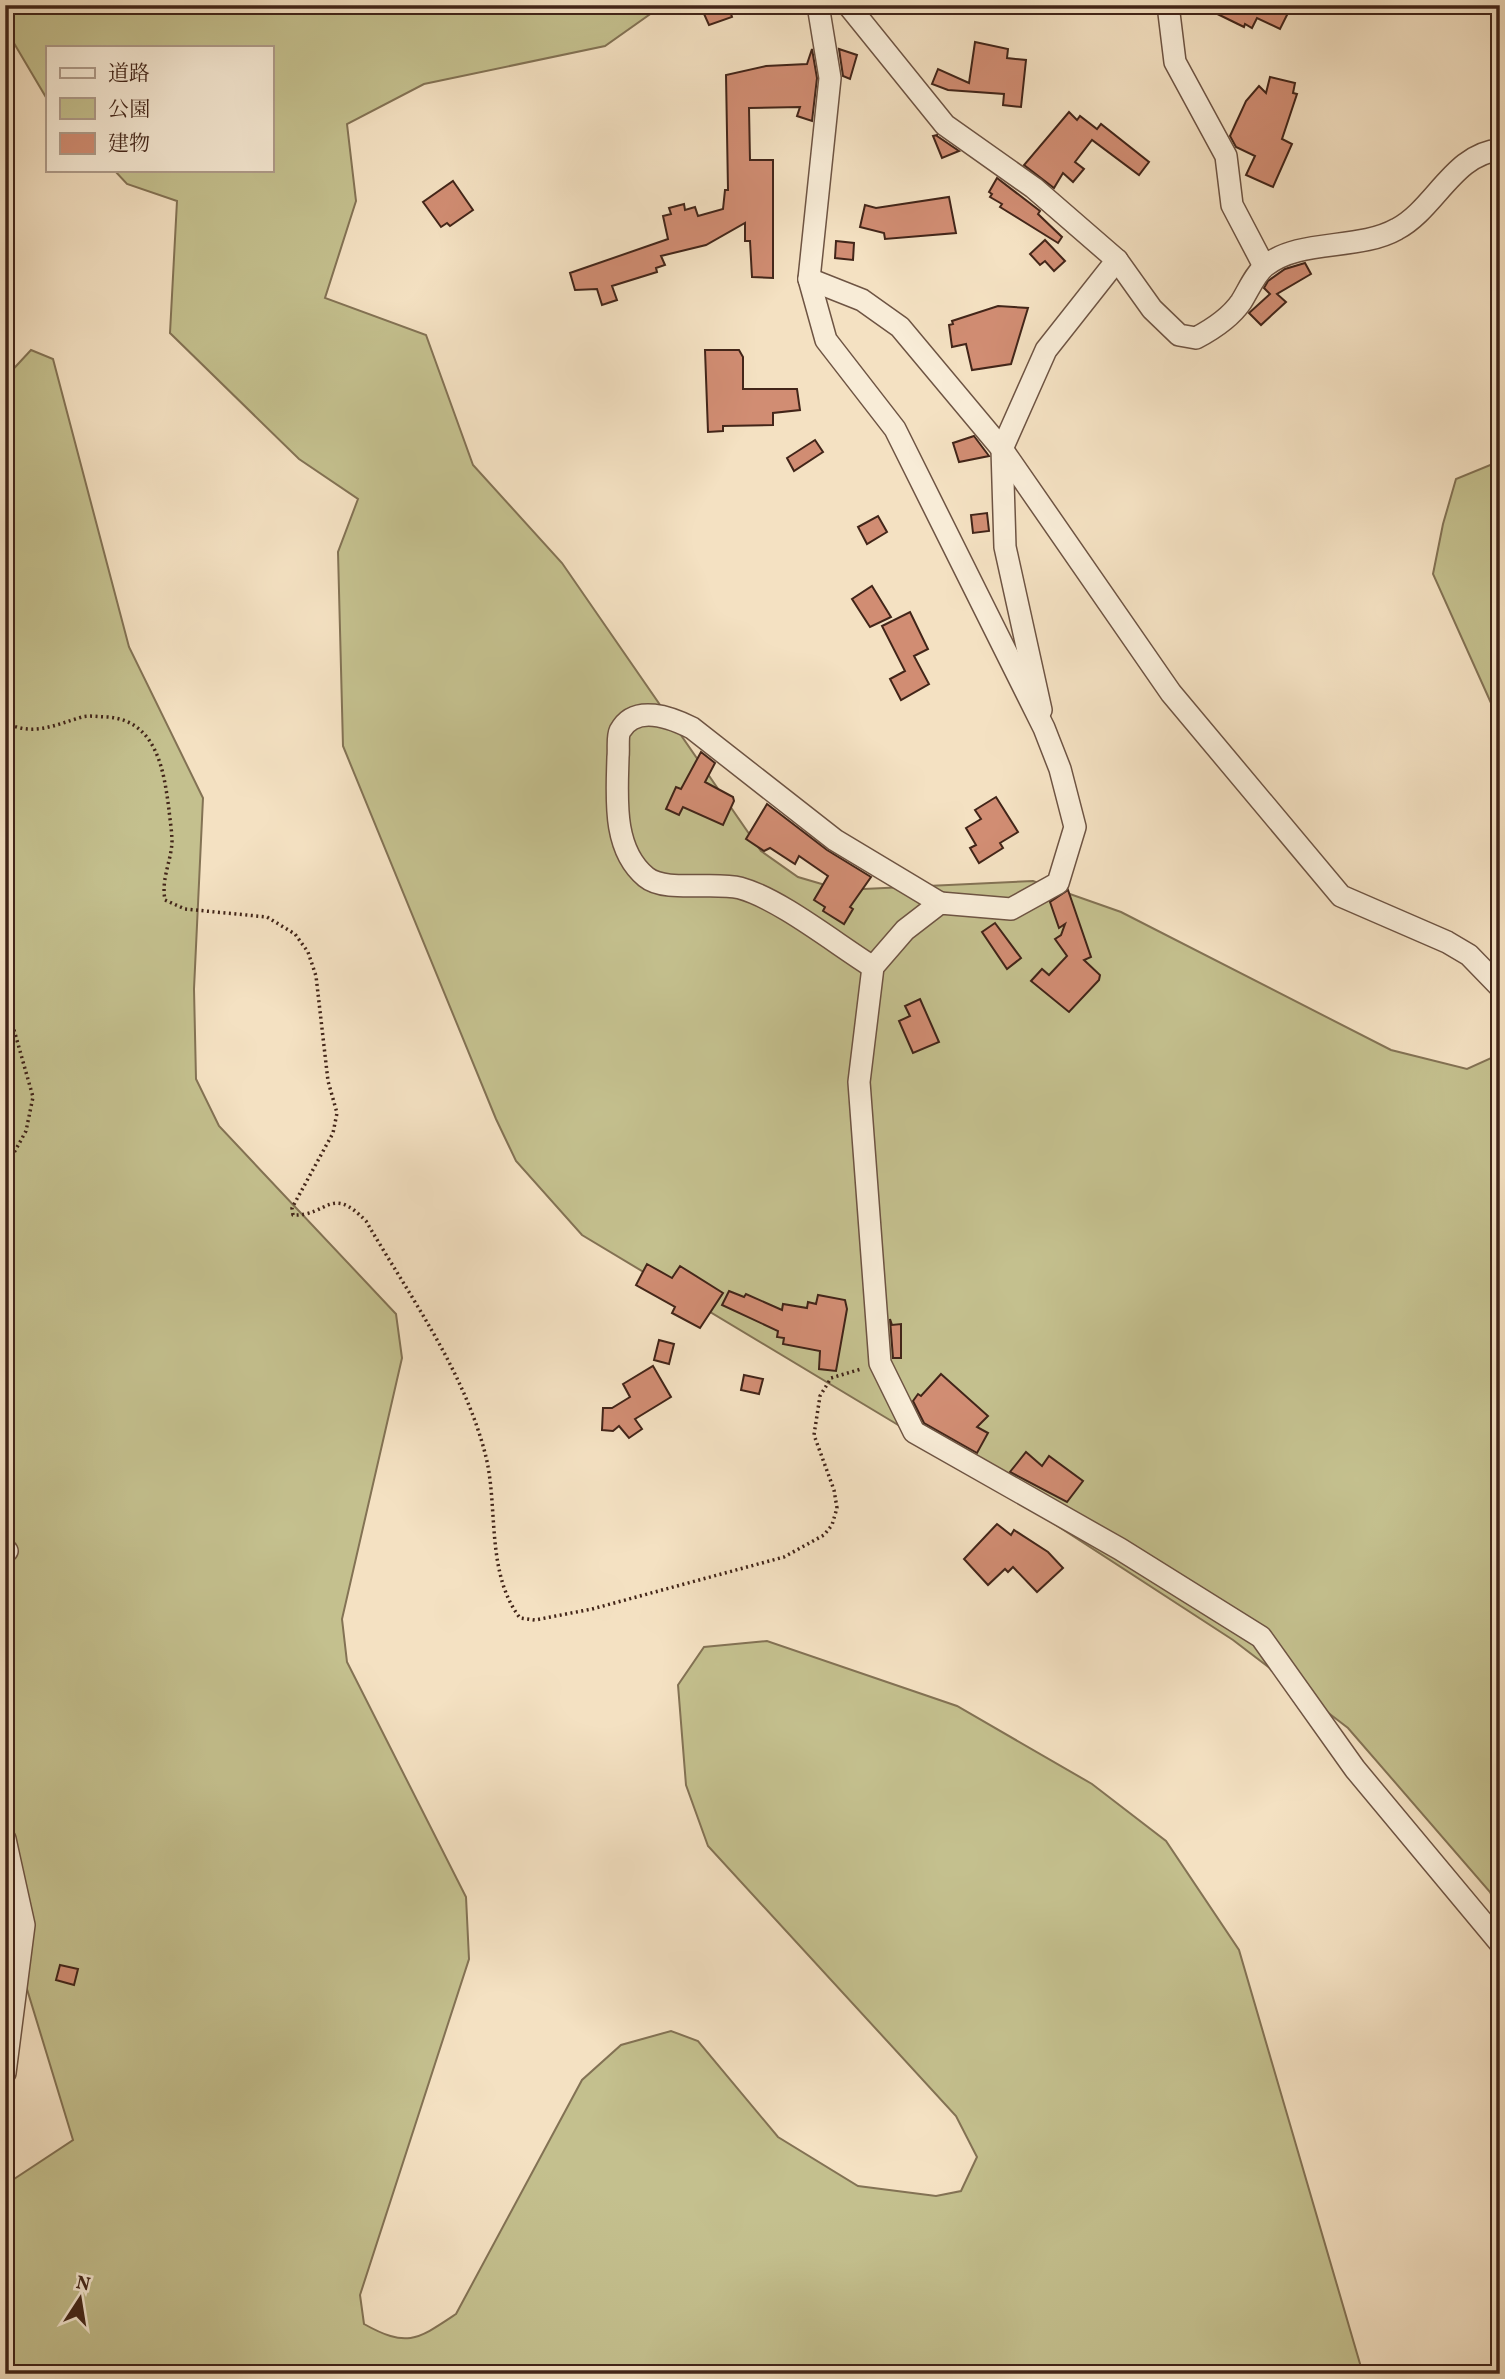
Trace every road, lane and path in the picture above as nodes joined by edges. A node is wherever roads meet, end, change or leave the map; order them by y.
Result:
1 (818, 5) edge
2 (848, 5) edge
3 (1168, 5) edge
4 (1500, 150) edge
5 (1117, 260) junction
6 (1264, 266) junction
7 (809, 279) junction
8 (1002, 449) junction
9 (5, 722) edge
10 (1044, 729) junction
11 (940, 903) junction
12 (873, 967) junction
13 (1500, 987) edge
14 (5, 998) edge
15 (5, 1169) edge
16 (880, 1363) junction
17 (5, 1465) edge
18 (6, 1552) edge
19 (5, 1839) edge
20 (1497, 1941) edge
21 (5, 2073) edge

1 - 7 street
2 - 5 street
3 - 6 street
4 - 6 street
5 - 6 street
5 - 8 street
7 - 8 street
7 - 10 street
8 - 10 street
8 - 13 street
9 - 16 path
10 - 11 street
11 - 12 street
11 - 12 street
12 - 16 street
14 - 15 path
16 - 20 street
17 - 18 path
19 - 21 street

